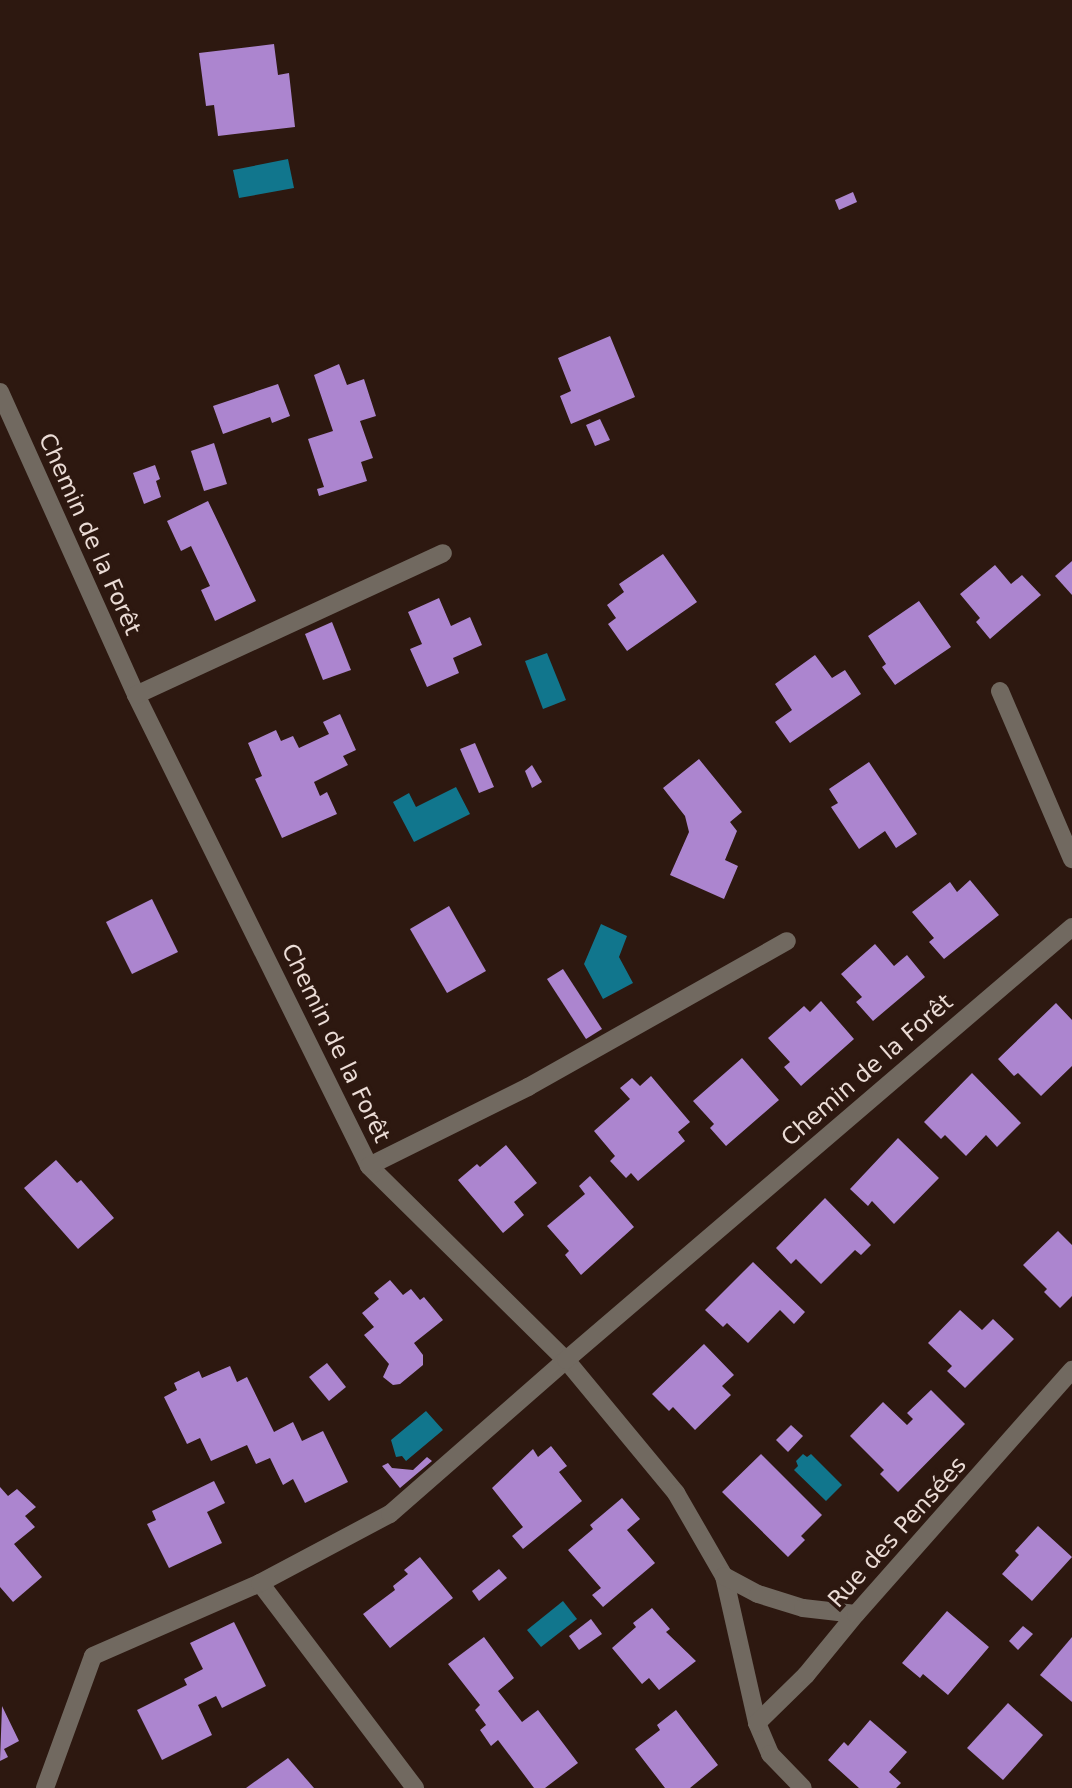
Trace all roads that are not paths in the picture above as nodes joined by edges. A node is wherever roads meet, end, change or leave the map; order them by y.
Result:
1 (0, 392) edge
2 (443, 553) dead end
3 (1000, 691) dead end
4 (136, 695) junction
5 (1072, 859) edge
6 (1072, 926) edge
7 (787, 942) dead end
8 (369, 1166) junction
9 (566, 1360) junction
10 (1072, 1370) edge
11 (724, 1576) junction
12 (260, 1583) junction
13 (856, 1614) junction
14 (757, 1723) junction
15 (45, 1788) edge
16 (415, 1788) edge
17 (803, 1788) edge

1 - 4 street, Chemin de la Forêt
2 - 4 street
3 - 5 street
4 - 8 street, Chemin de la Forêt
6 - 9 street, Chemin de la Forêt
7 - 8 street
8 - 9 street, Chemin de la Forêt
9 - 11 street, Chemin de la Forêt
9 - 12 street
10 - 13 street, Rue des Pensées
11 - 13 street
11 - 14 street, Chemin de la Forêt
12 - 15 street
12 - 16 street
13 - 14 street, Rue des Pensées
14 - 17 street, Chemin de la Forêt

